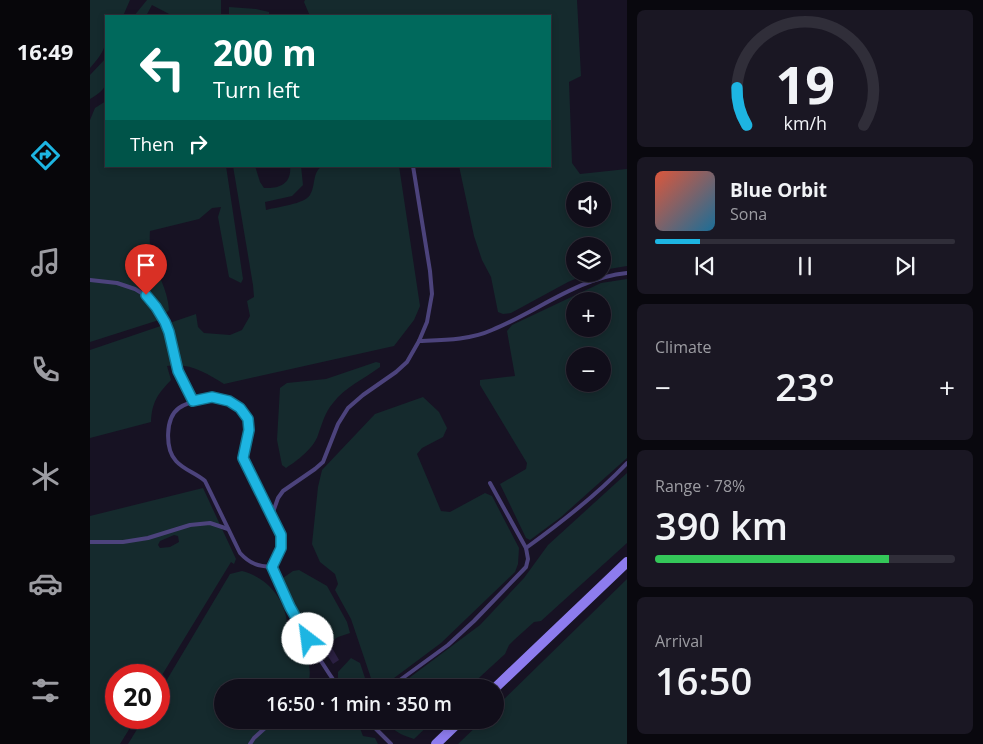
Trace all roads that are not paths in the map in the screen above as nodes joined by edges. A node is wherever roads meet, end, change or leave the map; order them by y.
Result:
1 (413, 167) edge
2 (627, 273) edge
3 (90, 280) edge
4 (420, 341) junction
5 (193, 401) junction
6 (627, 464) edge
7 (490, 483) dead end
8 (272, 515) junction
9 (228, 529) junction
10 (90, 542) edge
11 (526, 548) junction
12 (627, 562) edge
13 (272, 567) junction
14 (333, 679) edge
15 (401, 679) edge
16 (504, 679) edge
17 (264, 729) edge
18 (376, 729) edge
19 (452, 729) edge
20 (250, 744) edge
21 (391, 744) edge
22 (436, 744) edge

1 - 4 lane
2 - 4 lane
3 - 5 lane
4 - 8 lane
5 - 8 lane
5 - 9 lane
6 - 11 lane
7 - 11 lane
8 - 13 lane
9 - 10 lane
9 - 13 lane
11 - 15 lane
12 - 16 main road
13 - 14 lane
17 - 20 lane
18 - 21 lane
19 - 22 main road

